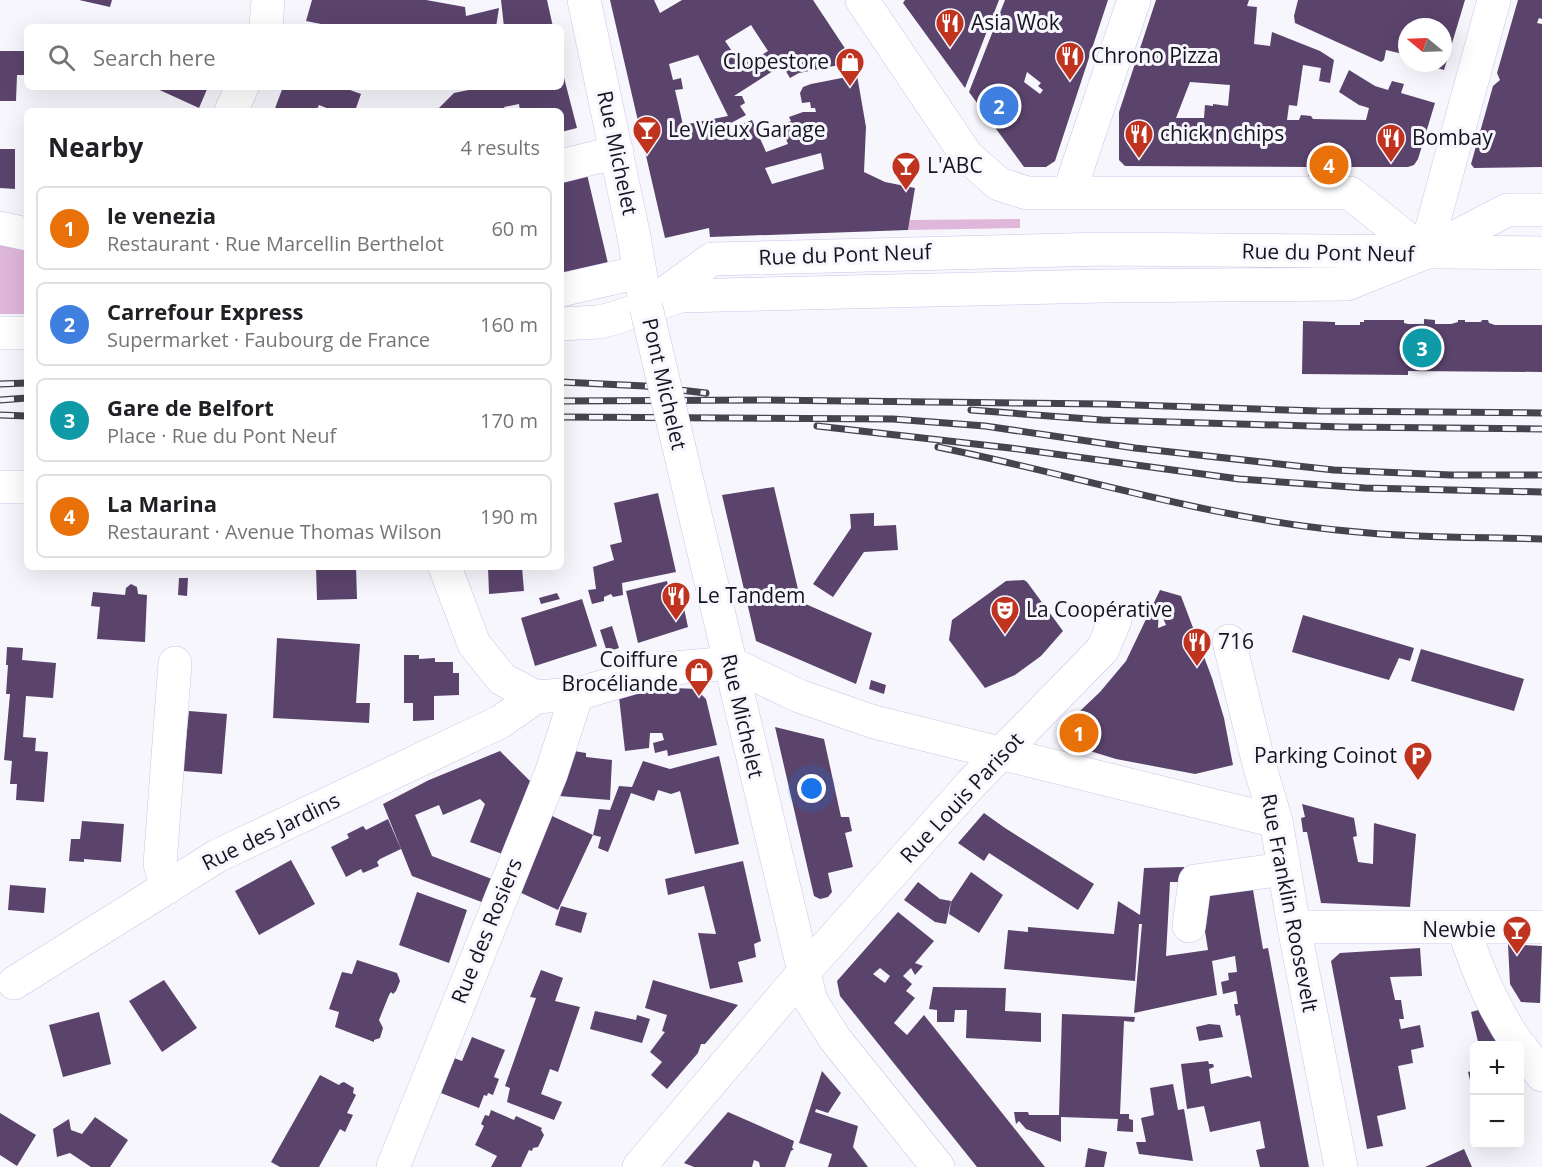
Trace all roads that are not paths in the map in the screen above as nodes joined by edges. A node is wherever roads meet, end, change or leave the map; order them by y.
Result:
1 (268, 0) edge
2 (584, 0) edge
3 (862, 0) edge
4 (1134, 0) edge
5 (1494, 0) edge
6 (266, 24) edge
7 (241, 90) edge
8 (232, 108) edge
9 (616, 152) junction
10 (564, 164) edge
11 (1069, 193) junction
12 (1542, 210) edge
13 (0, 228) edge
14 (24, 233) edge
15 (1425, 253) junction
16 (1542, 253) edge
17 (640, 272) junction
18 (564, 289) edge
19 (646, 307) junction
20 (564, 324) edge
21 (0, 333) edge
22 (24, 333) edge
23 (682, 460) joint
24 (0, 487) edge
25 (24, 487) edge
26 (446, 570) edge
27 (1115, 620) dead end
28 (1229, 641) dead end
29 (174, 663) dead end
30 (730, 663) junction
31 (577, 694) junction
32 (536, 697) junction
33 (1002, 753) junction
34 (1276, 821) junction
35 (1284, 869) junction
36 (167, 888) junction
37 (1189, 926) dead end
38 (1294, 927) junction
39 (1463, 927) junction
40 (1542, 927) edge
41 (803, 973) junction
42 (14, 983) dead end
43 (1516, 1041) edge
44 (1524, 1052) edge
45 (1542, 1075) edge
46 (649, 1164) edge
47 (393, 1167) edge
48 (938, 1167) edge
49 (1341, 1167) edge

1 - 6 street
2 - 9 street, Rue Michelet
3 - 11 street
4 - 11 street
5 - 15 street
7 - 8 street
9 - 10 street
9 - 17 street, Rue Michelet
11 - 15 street
12 - 15 street, Rue du Pont Neuf
13 - 14 street
15 - 16 street
15 - 19 street, Rue du Pont Neuf
17 - 18 street
17 - 19 street, Rue Michelet
19 - 20 street, Rue du Pont Neuf
19 - 23 street, Pont Michelet, bridge
21 - 22 street
23 - 30 street, Rue Michelet
24 - 25 street
26 - 32 street
27 - 33 street, Rue Louis Parisot
28 - 34 street, Rue Franklin Roosevelt
29 - 36 street
30 - 31 street
30 - 33 street
30 - 41 street, Rue Michelet
31 - 32 street
31 - 47 street, Rue des Rosiers
32 - 36 street, Rue des Jardins
33 - 34 street
33 - 41 street, Rue Louis Parisot
34 - 35 street, Rue Franklin Roosevelt
35 - 37 street
35 - 38 street, Rue Franklin Roosevelt
36 - 42 street, Rue des Jardins
38 - 39 street
38 - 49 street, Rue Franklin Roosevelt
39 - 40 street
39 - 43 street
41 - 46 street, Rue Louis Parisot
41 - 48 street, Rue Michelet
44 - 45 street

